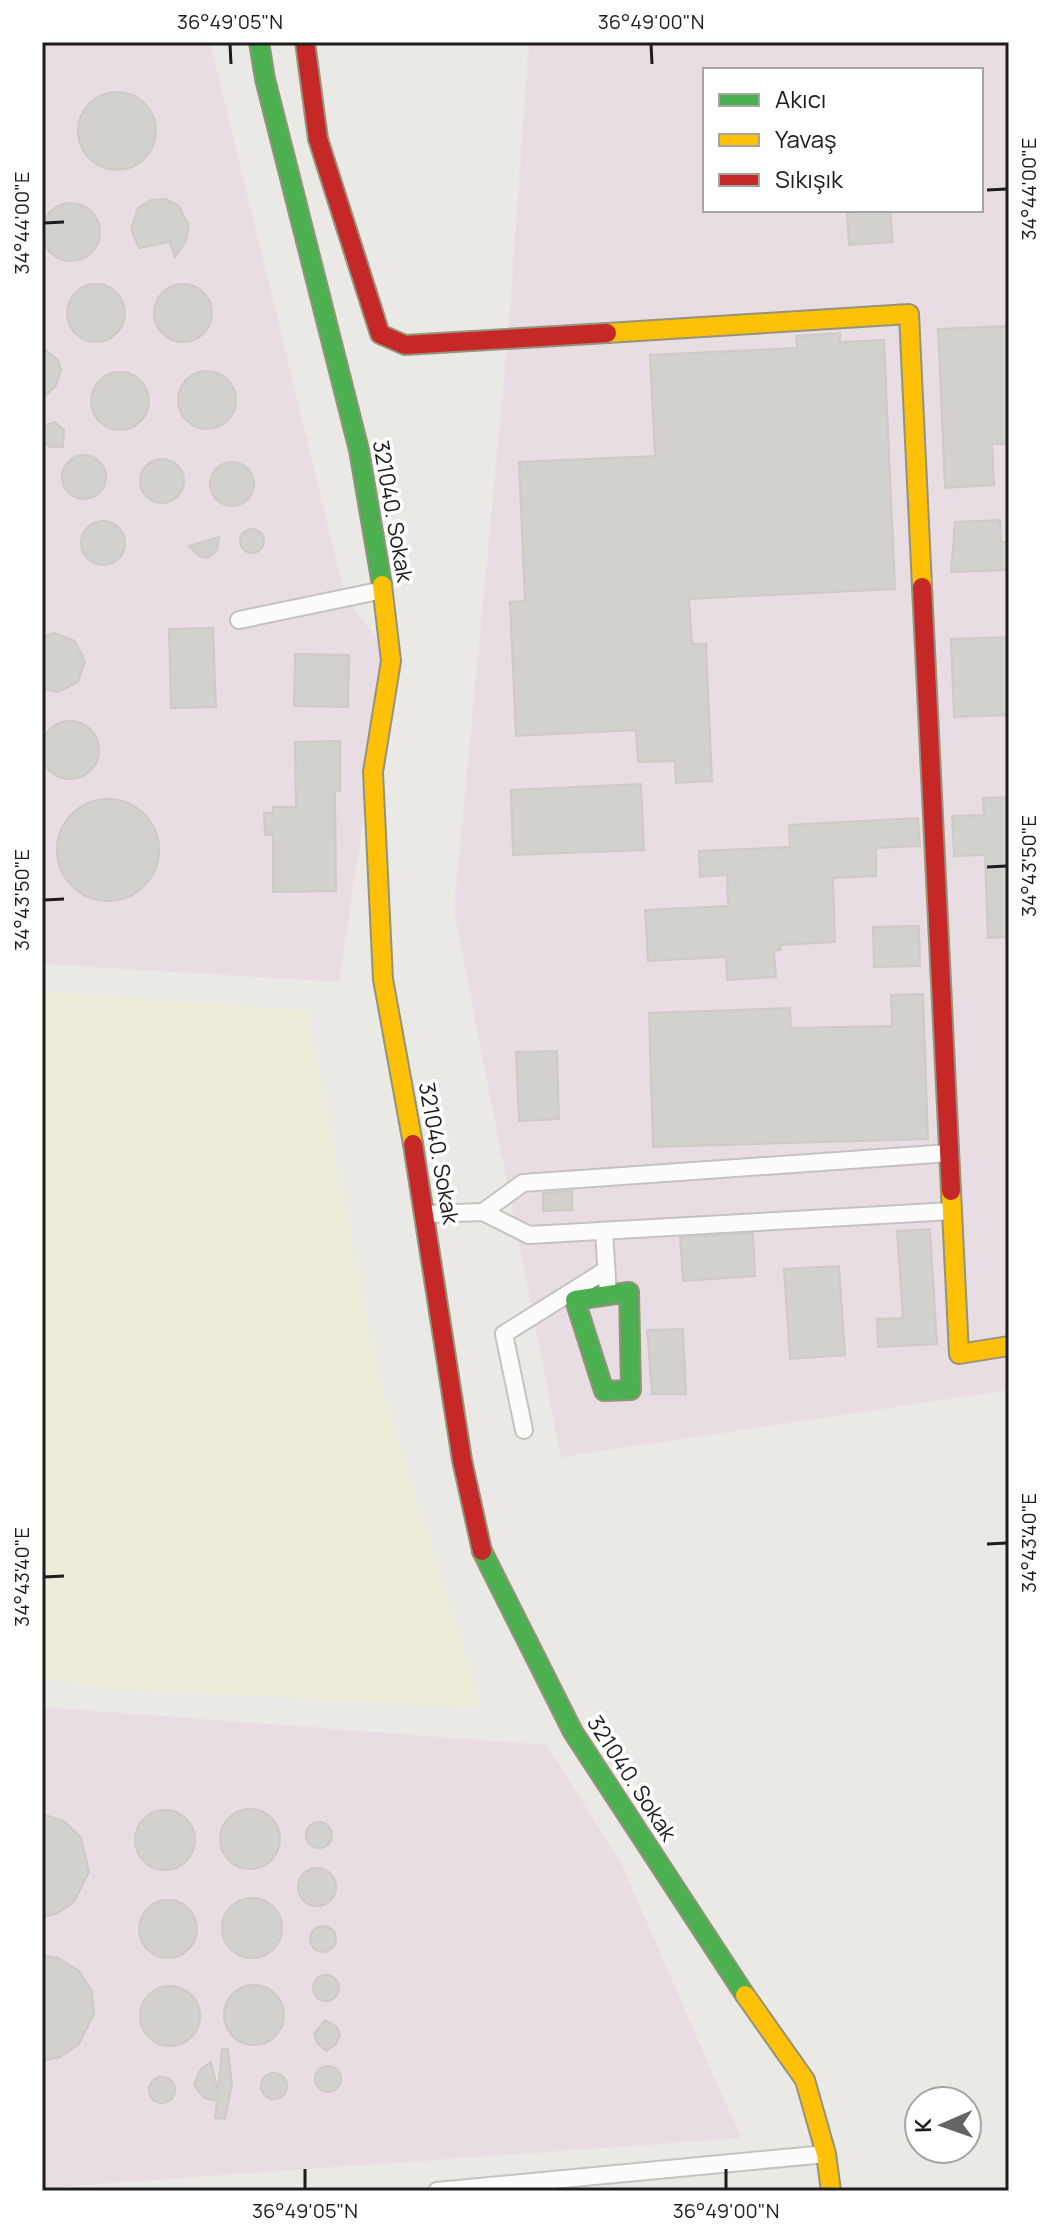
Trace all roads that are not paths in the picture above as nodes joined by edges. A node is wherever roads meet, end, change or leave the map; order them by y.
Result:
1 (259, 42) edge
2 (305, 42) edge
3 (383, 590) junction
4 (239, 620) dead end
5 (949, 1153) junction
6 (952, 1211) junction
7 (483, 1212) junction
8 (425, 1214) junction
9 (604, 1231) junction
10 (606, 1270) junction
11 (608, 1295) junction
12 (1009, 1346) edge
13 (524, 1430) dead end
14 (826, 2154) junction
15 (437, 2191) edge
16 (831, 2191) edge

1 - 3 street, 321040. Sokak
2 - 5 street
3 - 4 street
3 - 8 street, 321040. Sokak
5 - 6 street
5 - 7 street
6 - 9 street
6 - 12 street
7 - 8 street
7 - 9 street
8 - 14 street, 321040. Sokak
9 - 10 street
10 - 11 street
10 - 13 street
11 - 11 street
14 - 15 street
14 - 16 street, 321040. Sokak

